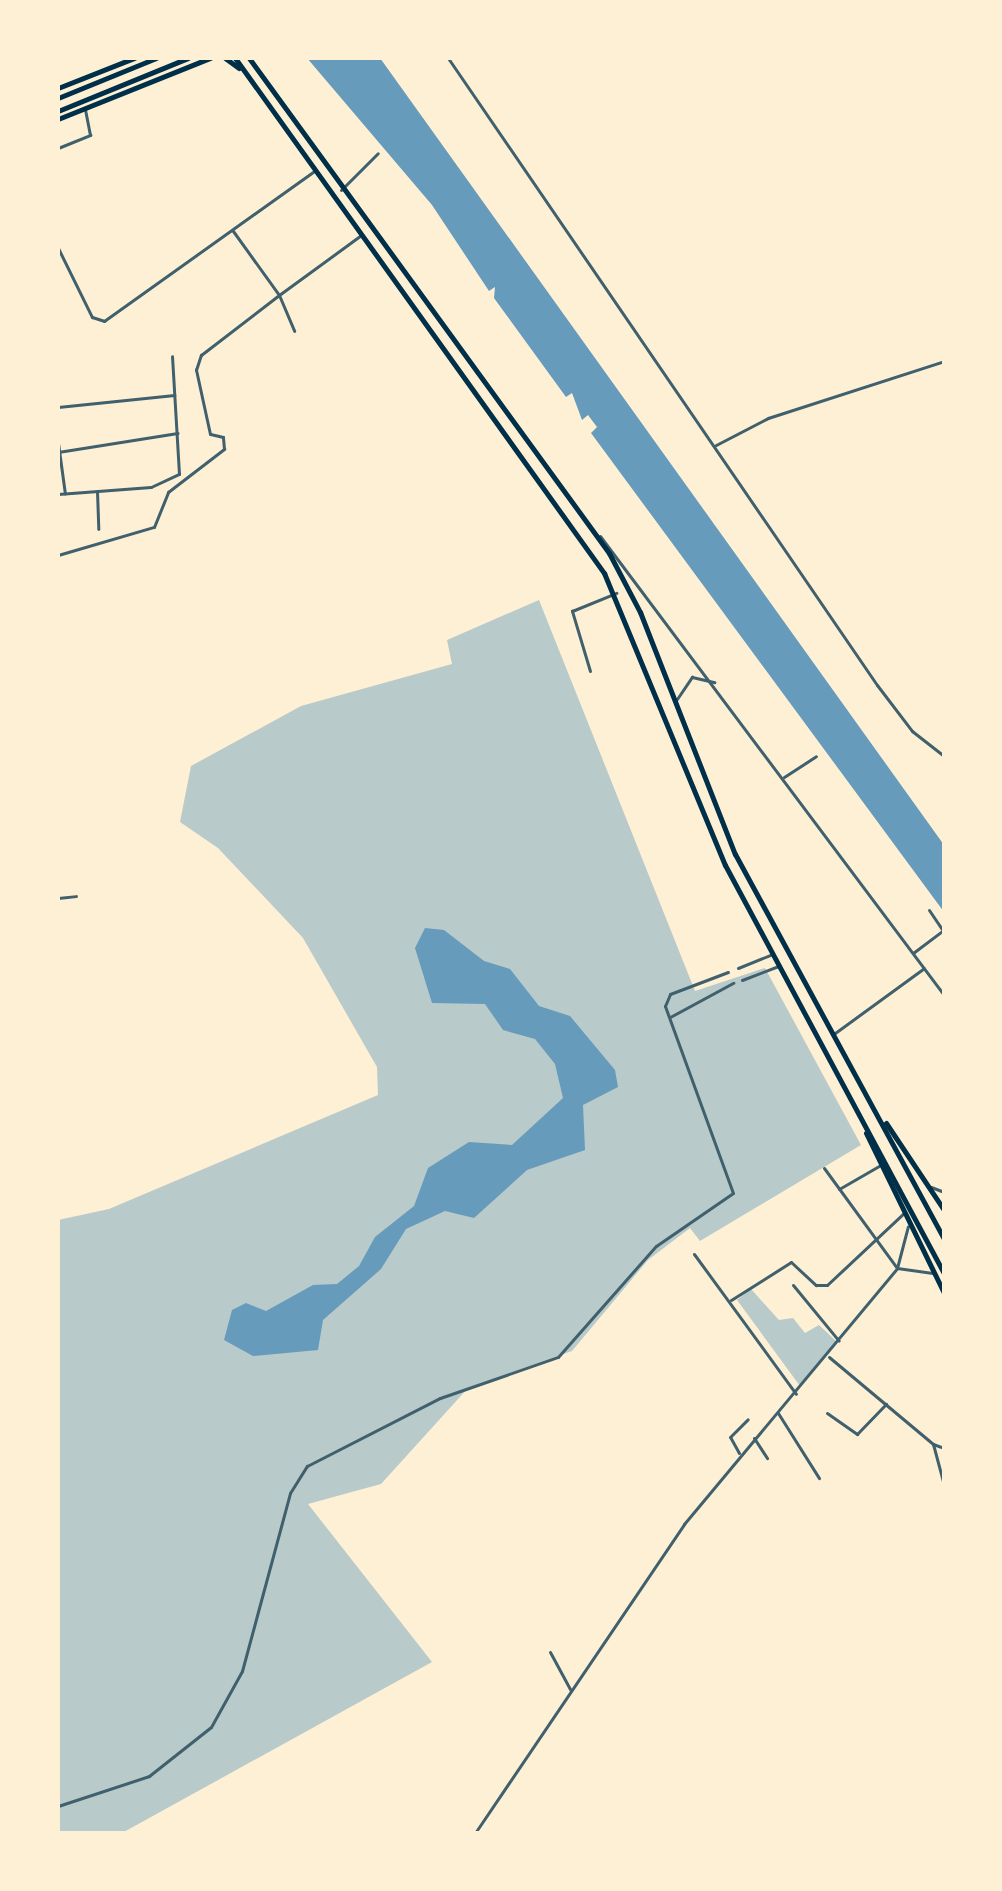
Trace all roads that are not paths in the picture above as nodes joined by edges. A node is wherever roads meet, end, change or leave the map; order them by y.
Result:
1 (134, 58) edge
2 (155, 58) edge
3 (188, 58) edge
4 (210, 58) edge
5 (225, 58) edge
6 (235, 58) edge
7 (252, 58) edge
8 (448, 58) edge
9 (245, 74) junction
10 (163, 76) junction
11 (58, 77) edge
12 (60, 87) edge
13 (58, 98) edge
14 (84, 108) junction
15 (58, 111) edge
16 (58, 119) edge
17 (58, 148) edge
18 (378, 153) dead end
19 (313, 172) junction
20 (341, 190) junction
21 (233, 231) junction
22 (360, 236) junction
23 (58, 248) edge
24 (279, 295) junction
25 (294, 331) dead end
26 (172, 356) dead end
27 (944, 361) edge
28 (175, 395) junction
29 (58, 407) edge
30 (178, 433) junction
31 (58, 443) edge
32 (716, 445) junction
33 (59, 452) edge
34 (97, 491) junction
35 (58, 494) edge
36 (65, 494) junction
37 (98, 529) dead end
38 (597, 533) junction
39 (58, 555) edge
40 (616, 593) junction
41 (590, 671) dead end
42 (714, 682) junction
43 (675, 707) junction
44 (816, 756) dead end
45 (944, 756) edge
46 (784, 777) junction
47 (76, 896) dead end
48 (58, 898) edge
49 (929, 910) dead end
50 (943, 931) edge
51 (913, 953) junction
52 (771, 955) junction
53 (778, 966) junction
54 (738, 968) dead end
55 (924, 968) junction
56 (728, 972) dead end
57 (742, 980) dead end
58 (733, 983) dead end
59 (943, 993) edge
60 (669, 1018) junction
61 (835, 1033) junction
62 (872, 1102) junction
63 (858, 1111) junction
64 (879, 1166) junction
65 (824, 1168) dead end
66 (923, 1178) junction
67 (839, 1189) junction
68 (944, 1192) edge
69 (944, 1210) edge
70 (903, 1214) junction
71 (908, 1226) junction
72 (944, 1239) edge
73 (874, 1241) junction
74 (694, 1254) dead end
75 (897, 1268) junction
76 (933, 1273) junction
77 (944, 1274) edge
78 (793, 1285) dead end
79 (944, 1293) edge
80 (731, 1300) junction
81 (840, 1341) junction
82 (829, 1357) junction
83 (796, 1394) junction
84 (887, 1403) junction
85 (777, 1412) junction
86 (827, 1413) dead end
87 (748, 1419) dead end
88 (753, 1437) junction
89 (933, 1444) junction
90 (944, 1448) edge
91 (739, 1453) junction
92 (767, 1458) dead end
93 (819, 1478) dead end
94 (944, 1485) edge
95 (550, 1652) dead end
96 (570, 1689) junction
97 (58, 1806) edge
98 (475, 1833) edge

1 - 12 main road
2 - 10 main road
2 - 13 main road
3 - 15 main road
4 - 10 main road
5 - 9 main road
6 - 9 main road
7 - 20 main road
8 - 32 street
9 - 19 main road
10 - 14 main road
11 - 12 street
14 - 16 main road
14 - 17 street
18 - 20 street
19 - 21 street
19 - 22 main road
20 - 38 main road
21 - 23 street
21 - 24 street
22 - 24 street
22 - 40 main road
24 - 25 street
24 - 39 street
26 - 28 street
27 - 32 street
28 - 29 street
28 - 30 street
30 - 33 street
30 - 34 street
31 - 33 street
32 - 45 street
33 - 36 street
34 - 36 street
34 - 37 street
35 - 36 street
38 - 42 street
38 - 43 main road
40 - 41 street
40 - 52 main road
42 - 43 street
42 - 46 street
43 - 61 main road
44 - 46 street
46 - 51 street
47 - 48 street
49 - 50 street
50 - 51 street
51 - 55 street
52 - 53 main road
52 - 54 street
53 - 57 street
53 - 63 main road
55 - 59 street
55 - 61 street
56 - 60 street
58 - 60 street
60 - 97 street
61 - 62 main road
62 - 66 main road
62 - 72 main road
63 - 64 main road
63 - 77 main road
64 - 67 street
64 - 70 main road
65 - 67 street
66 - 68 street
66 - 69 main road
67 - 73 street
70 - 71 main road
70 - 73 street
71 - 75 street
71 - 76 main road
73 - 75 street
73 - 80 street
74 - 80 street
75 - 76 street
75 - 81 street
76 - 79 main road
78 - 81 street
80 - 83 street
81 - 82 street
82 - 83 street
82 - 84 street
83 - 85 street
84 - 86 street
84 - 89 street
85 - 88 street
85 - 93 street
87 - 91 street
88 - 91 street
88 - 92 street
89 - 90 street
89 - 94 street
91 - 96 street
95 - 96 street
96 - 98 street

